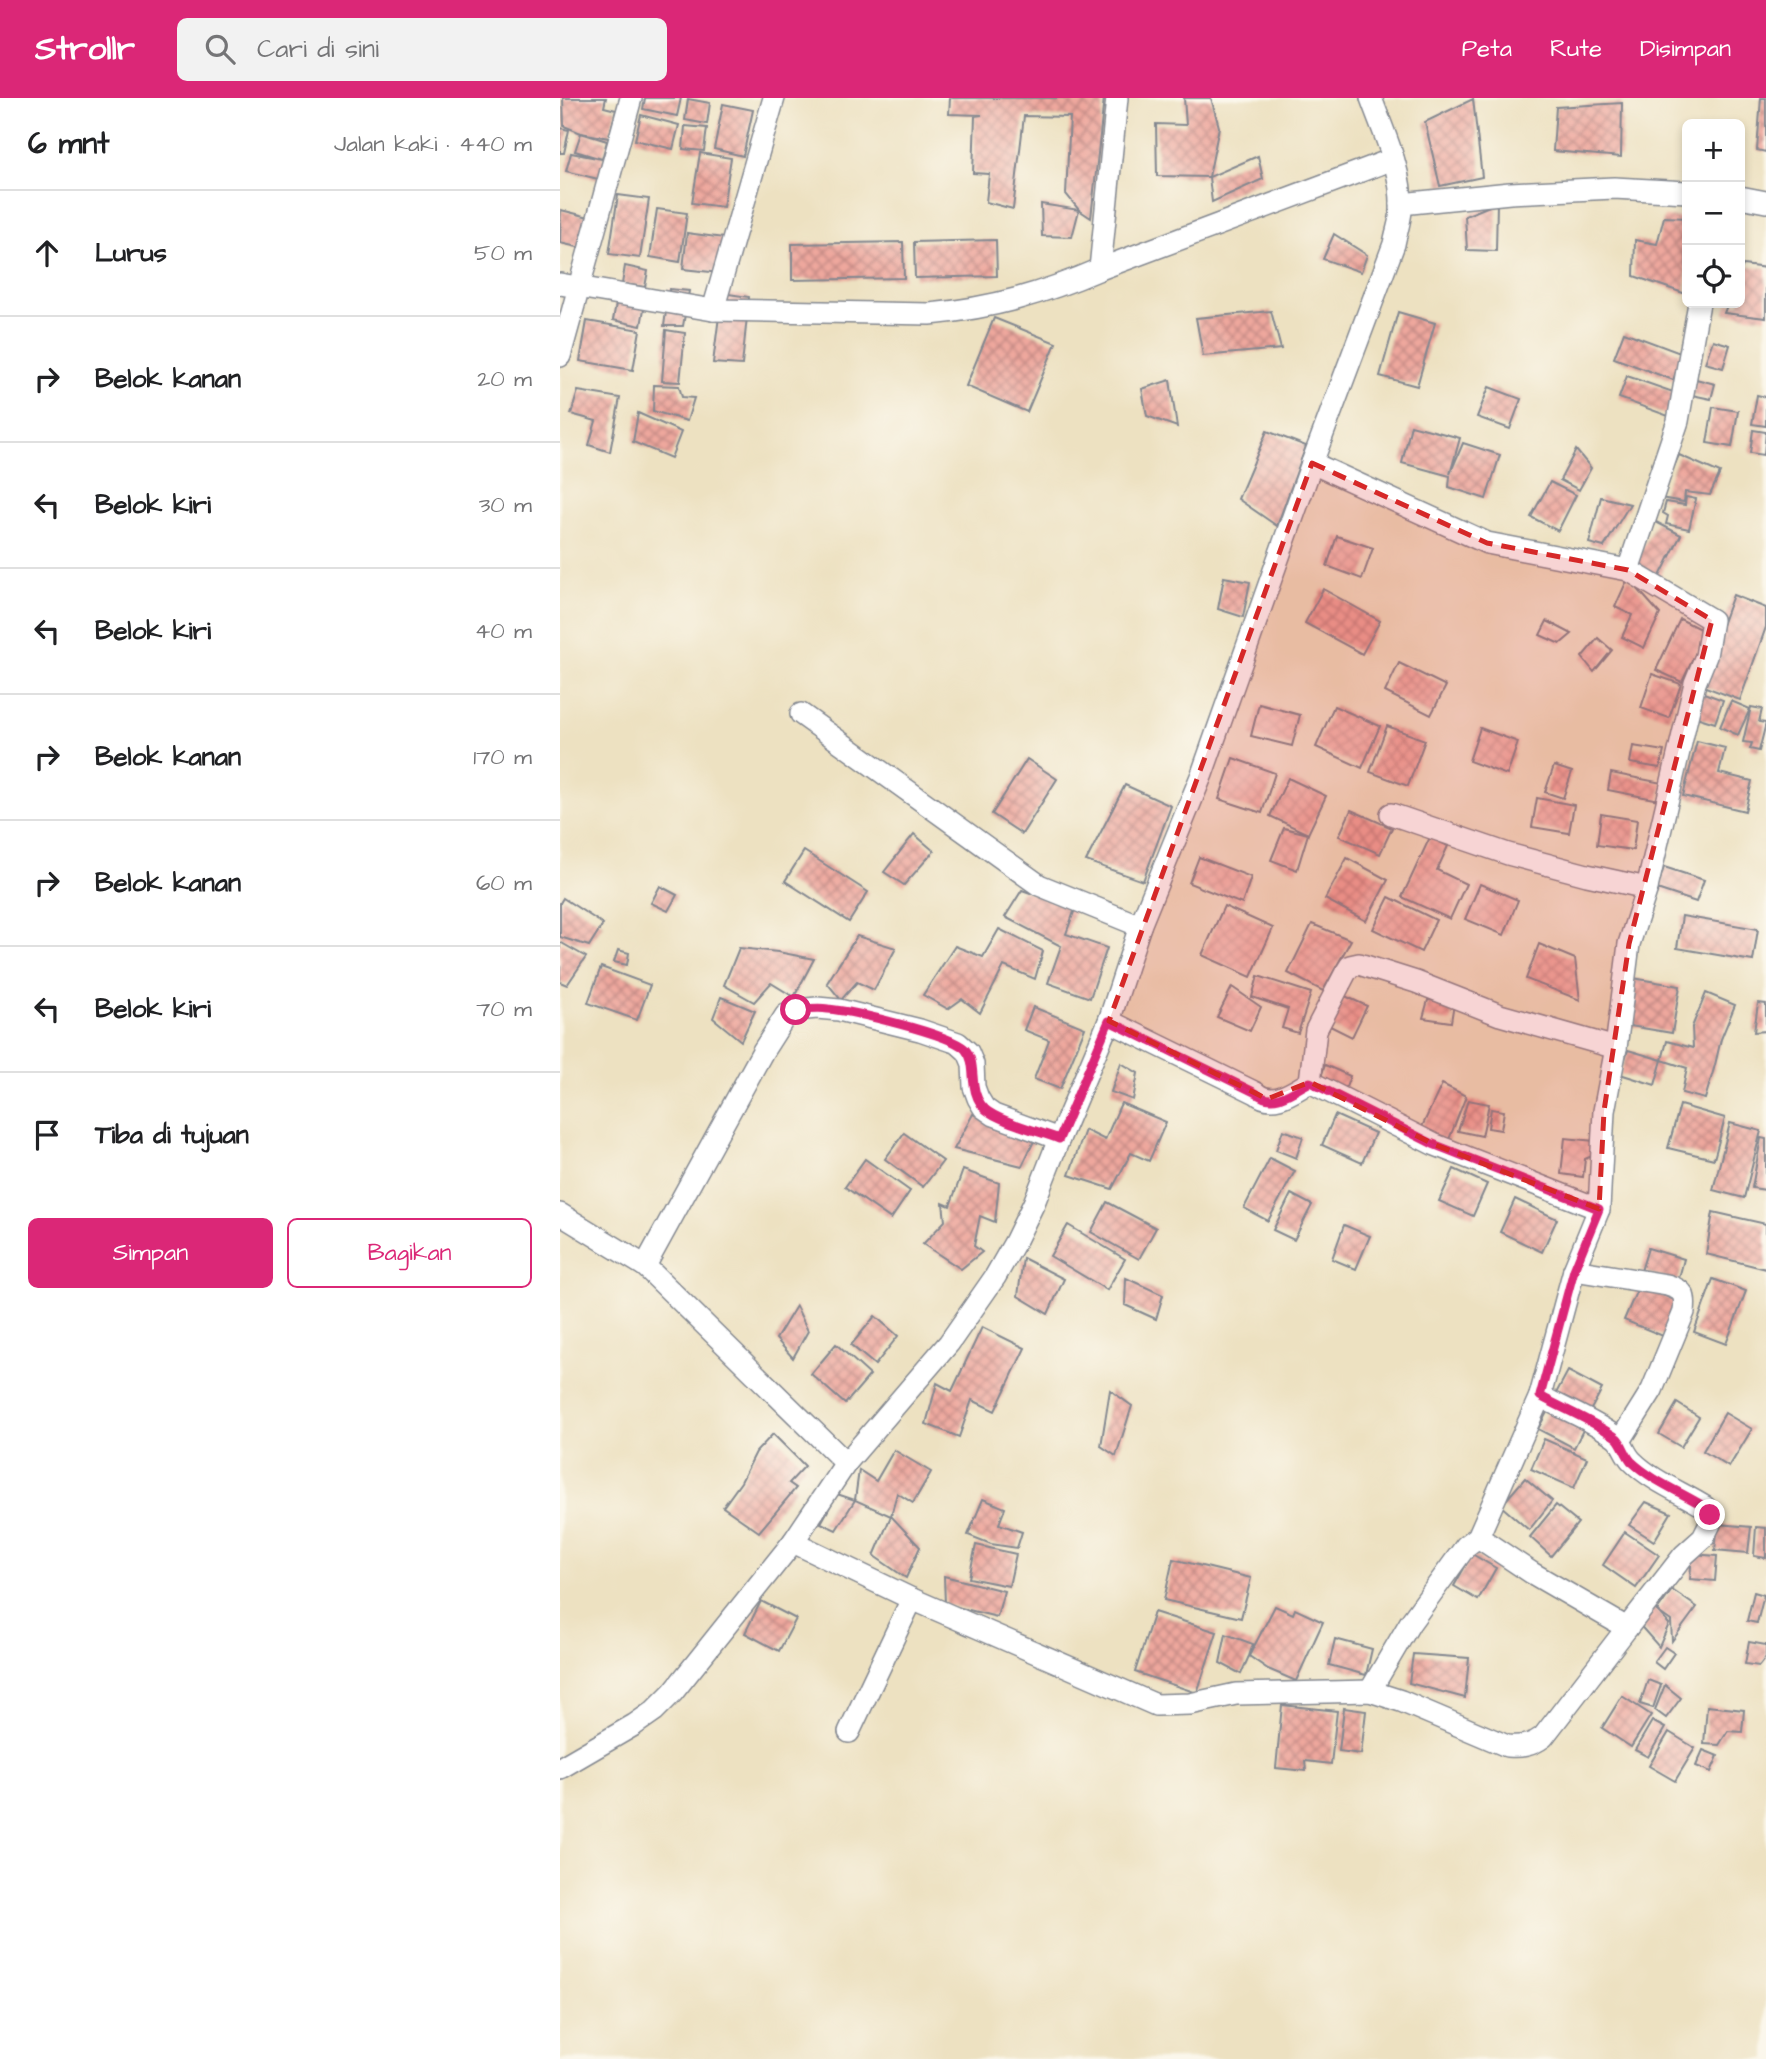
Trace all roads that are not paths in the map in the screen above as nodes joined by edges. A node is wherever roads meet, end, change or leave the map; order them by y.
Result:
1 (631, 98) edge
2 (774, 98) edge
3 (1117, 98) edge
4 (1371, 98) edge
5 (1393, 159) junction
6 (1682, 192) edge
7 (1745, 198) edge
8 (1766, 202) edge
9 (1401, 204) junction
10 (1100, 269) junction
11 (569, 286) edge
12 (1698, 308) edge
13 (713, 310) junction
14 (560, 356) edge
15 (1312, 463) junction
16 (1629, 570) junction
17 (801, 714) dead end
18 (1391, 814) dead end
19 (1647, 888) junction
20 (1140, 926) junction
21 (1109, 1021) junction
22 (1616, 1048) junction
23 (1310, 1082) junction
24 (1059, 1139) junction
25 (1599, 1209) junction
26 (560, 1214) edge
27 (645, 1266) junction
28 (1574, 1270) junction
29 (1540, 1396) junction
30 (1620, 1440) junction
31 (846, 1463) junction
32 (1478, 1537) junction
33 (793, 1542) junction
34 (912, 1600) junction
35 (1627, 1628) junction
36 (1370, 1691) junction
37 (849, 1732) dead end
38 (560, 1768) edge

1 - 11 street
2 - 13 street
3 - 10 street
4 - 5 street
5 - 9 street
5 - 10 street
6 - 9 street
7 - 8 street
9 - 15 street
10 - 13 street
11 - 13 street
11 - 14 street
12 - 16 street
15 - 16 street
15 - 20 street
16 - 19 street
17 - 20 street
18 - 19 street
19 - 22 street
20 - 21 street
21 - 23 street
21 - 24 street
22 - 23 street
22 - 25 street
23 - 25 street
24 - 27 street
24 - 31 street
25 - 28 street
26 - 27 street
27 - 31 street
28 - 29 street
28 - 30 street
29 - 30 street
29 - 32 street
30 - 35 street
31 - 33 street
32 - 35 street
32 - 36 street
33 - 34 street
33 - 38 street
34 - 36 street
34 - 37 street
35 - 36 street

